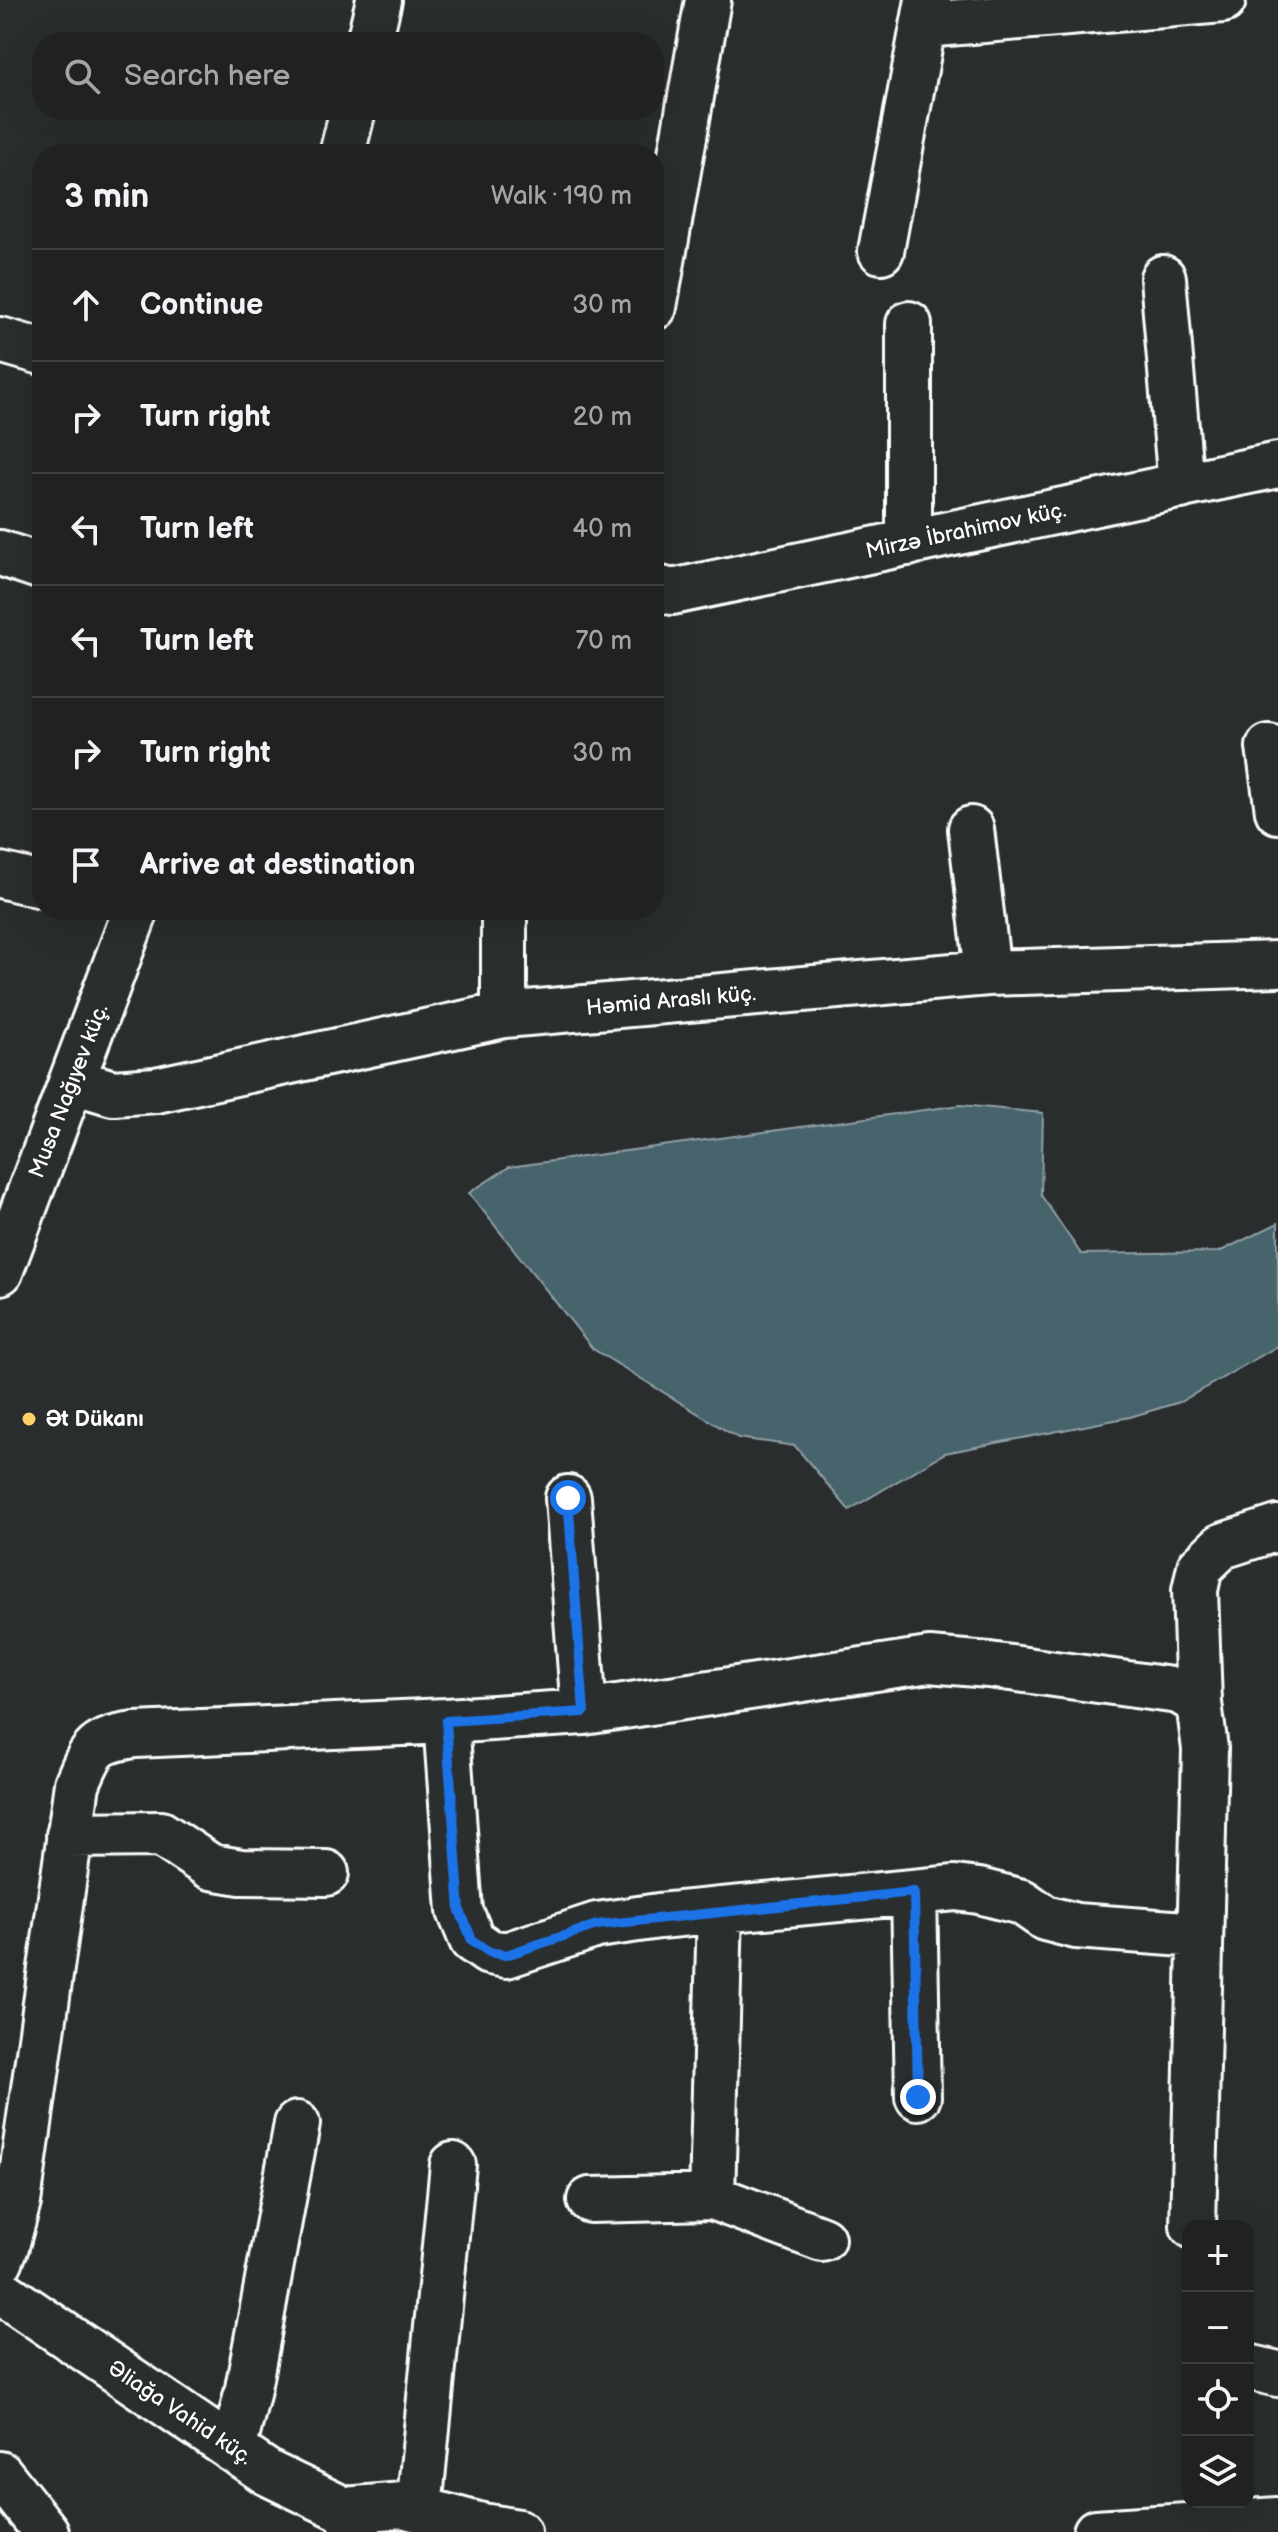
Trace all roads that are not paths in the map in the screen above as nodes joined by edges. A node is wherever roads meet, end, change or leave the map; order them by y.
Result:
1 (379, 0) edge
2 (708, 0) edge
3 (1223, 0) edge
4 (926, 12) edge
5 (371, 32) edge
6 (350, 120) edge
7 (344, 144) edge
8 (664, 250) edge
9 (881, 251) dead end
10 (1163, 278) dead end
11 (909, 324) dead end
12 (0, 340) edge
13 (32, 349) edge
14 (1278, 465) edge
15 (1181, 486) junction
16 (909, 543) junction
17 (0, 553) edge
18 (32, 564) edge
19 (664, 590) edge
20 (1269, 747) dead end
21 (1278, 811) edge
22 (971, 829) dead end
23 (0, 875) edge
24 (32, 883) edge
25 (132, 920) edge
26 (504, 920) edge
27 (1278, 964) edge
28 (988, 973) junction
29 (504, 1015) junction
30 (73, 1081) junction
31 (0, 1272) edge
32 (568, 1498) dead end
33 (1278, 1528) edge
34 (1199, 1703) junction
35 (584, 1712) junction
36 (446, 1721) junction
37 (69, 1835) junction
38 (326, 1873) dead end
39 (914, 1892) junction
40 (720, 1910) junction
41 (1199, 1935) junction
42 (918, 2097) dead end
43 (297, 2124) dead end
44 (453, 2165) dead end
45 (712, 2197) junction
46 (590, 2200) dead end
47 (1193, 2220) edge
48 (822, 2239) dead end
49 (0, 2261) edge
50 (0, 2291) edge
51 (1254, 2368) edge
52 (1278, 2374) edge
53 (233, 2450) junction
54 (0, 2474) edge
55 (419, 2509) junction
56 (1278, 2520) edge
57 (351, 2521) edge
58 (46, 2532) edge
59 (518, 2532) edge
60 (1096, 2532) edge

1 - 5 street
2 - 8 street
3 - 4 street
4 - 9 street
6 - 7 street
10 - 15 street
11 - 16 street
12 - 13 street
14 - 15 street, Mirzə İbrahimov küç.
15 - 16 street, Mirzə İbrahimov küç.
16 - 19 street, Mirzə İbrahimov küç.
17 - 18 street
20 - 21 street
22 - 28 street
23 - 24 street
25 - 30 street, Musa Nağıyev küç.
26 - 29 street
27 - 28 street, Həmid Araslı küç.
28 - 29 street, Həmid Araslı küç.
29 - 30 street, Həmid Araslı küç.
30 - 31 street, Musa Nağıyev küç.
32 - 35 street
33 - 34 street
34 - 35 street
34 - 41 street
35 - 36 street
36 - 37 street
36 - 40 street
37 - 38 street
37 - 49 street
39 - 40 street
39 - 41 street
39 - 42 street
40 - 45 street
41 - 47 street
43 - 53 street
44 - 55 street
45 - 46 street
45 - 48 street
50 - 53 street, Əliağa Vahid küç.
51 - 52 street
53 - 57 street, Əliağa Vahid küç.
54 - 58 street
55 - 57 street
55 - 59 street
56 - 60 street

